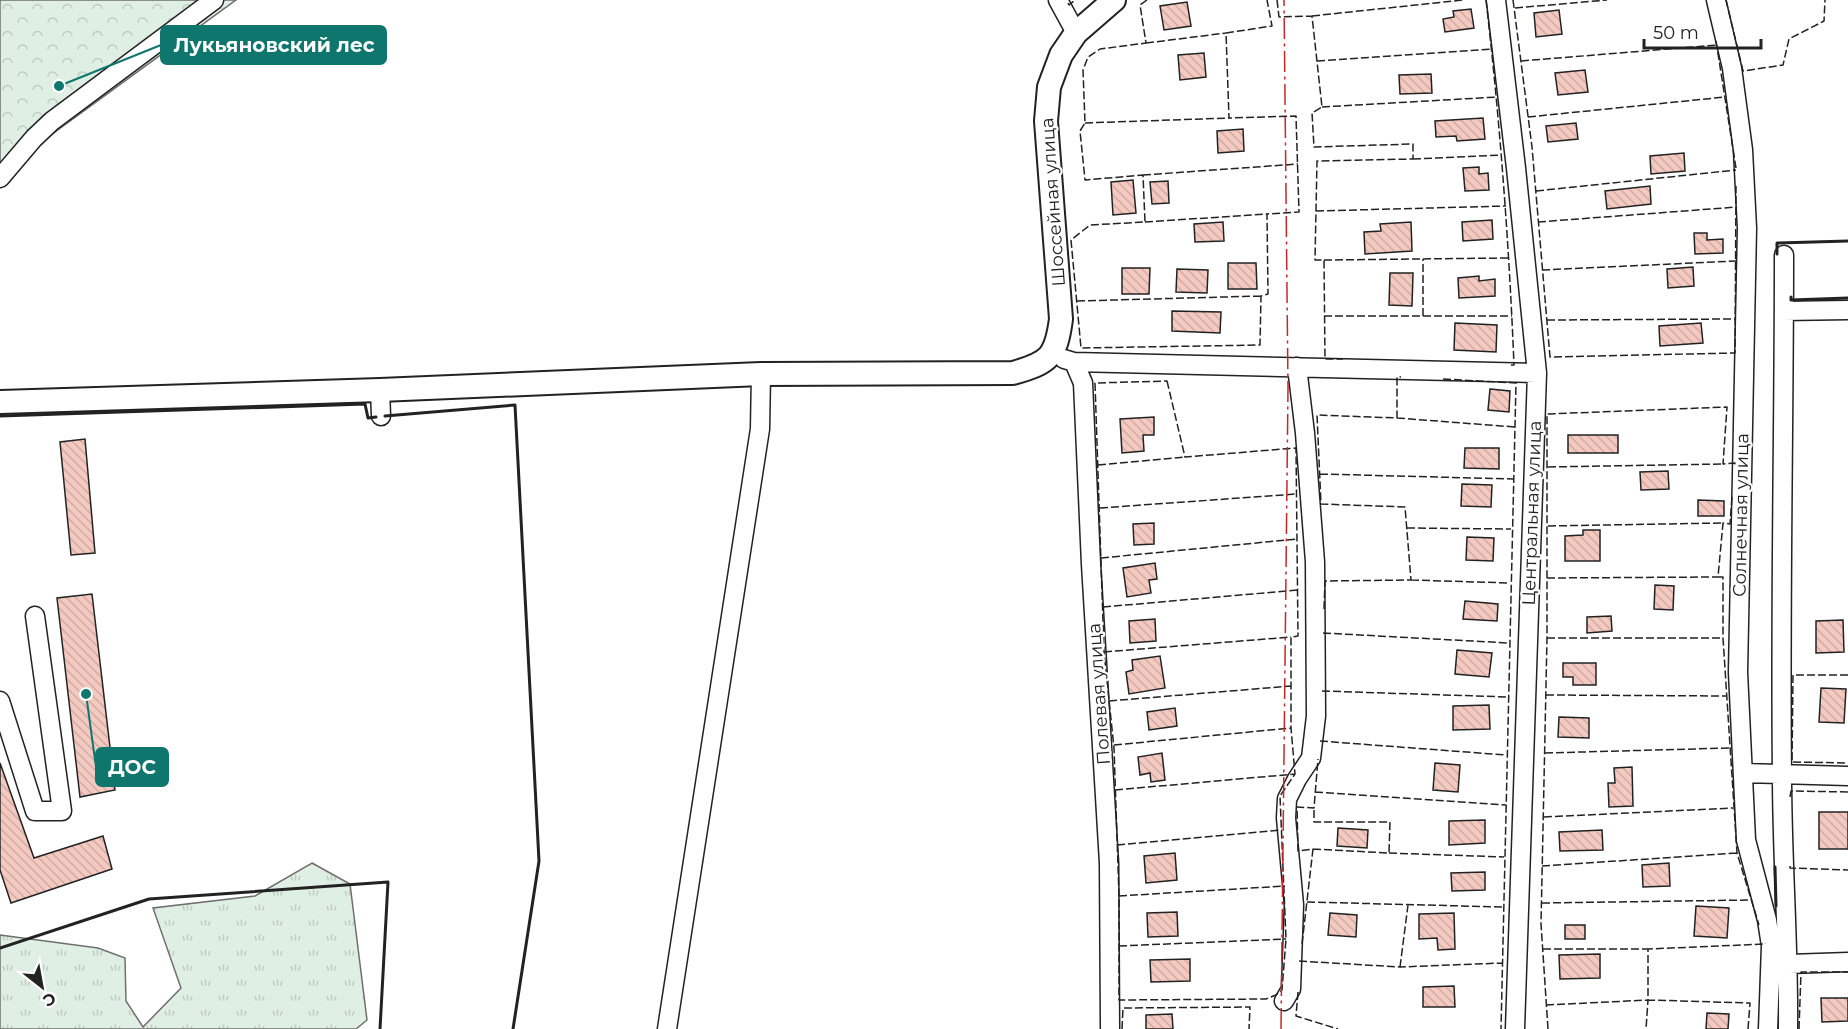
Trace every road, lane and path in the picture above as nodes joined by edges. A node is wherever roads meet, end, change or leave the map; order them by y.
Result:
1 (214, 0) edge
2 (1058, 0) edge
3 (1114, 0) edge
4 (1496, 0) edge
5 (1716, 0) edge
6 (1076, 33) junction
7 (0, 178) edge
8 (1784, 255) dead end
9 (1848, 310) edge
10 (1784, 311) junction
11 (1051, 355) junction
12 (1074, 362) junction
13 (1297, 367) junction
14 (1537, 373) junction
15 (761, 374) junction
16 (380, 390) junction
17 (0, 402) edge
18 (381, 416) dead end
19 (35, 616) dead end
20 (0, 701) edge
21 (1743, 773) junction
22 (1782, 774) junction
23 (1848, 776) edge
24 (1848, 962) edge
25 (1789, 964) junction
26 (1284, 1001) dead end
27 (1110, 1027) dead end
28 (667, 1029) edge
29 (1515, 1029) edge
30 (1768, 1029) edge
31 (1788, 1029) edge

1 - 7 street
2 - 6 street
3 - 6 main road, Шоссейная улица
4 - 14 street, Центральная улица
5 - 21 street, Солнечная улица
6 - 11 main road, Шоссейная улица
8 - 10 street
9 - 10 street
10 - 22 street
11 - 12 street
11 - 15 main road
12 - 13 street
12 - 27 street, Полевая улица
13 - 14 street
13 - 26 street
14 - 29 street, Центральная улица
15 - 16 main road
15 - 28 street
16 - 17 main road
16 - 18 street
19 - 20 street
21 - 22 street
21 - 30 street, Солнечная улица
22 - 23 street
22 - 25 street
24 - 25 street
25 - 31 street

